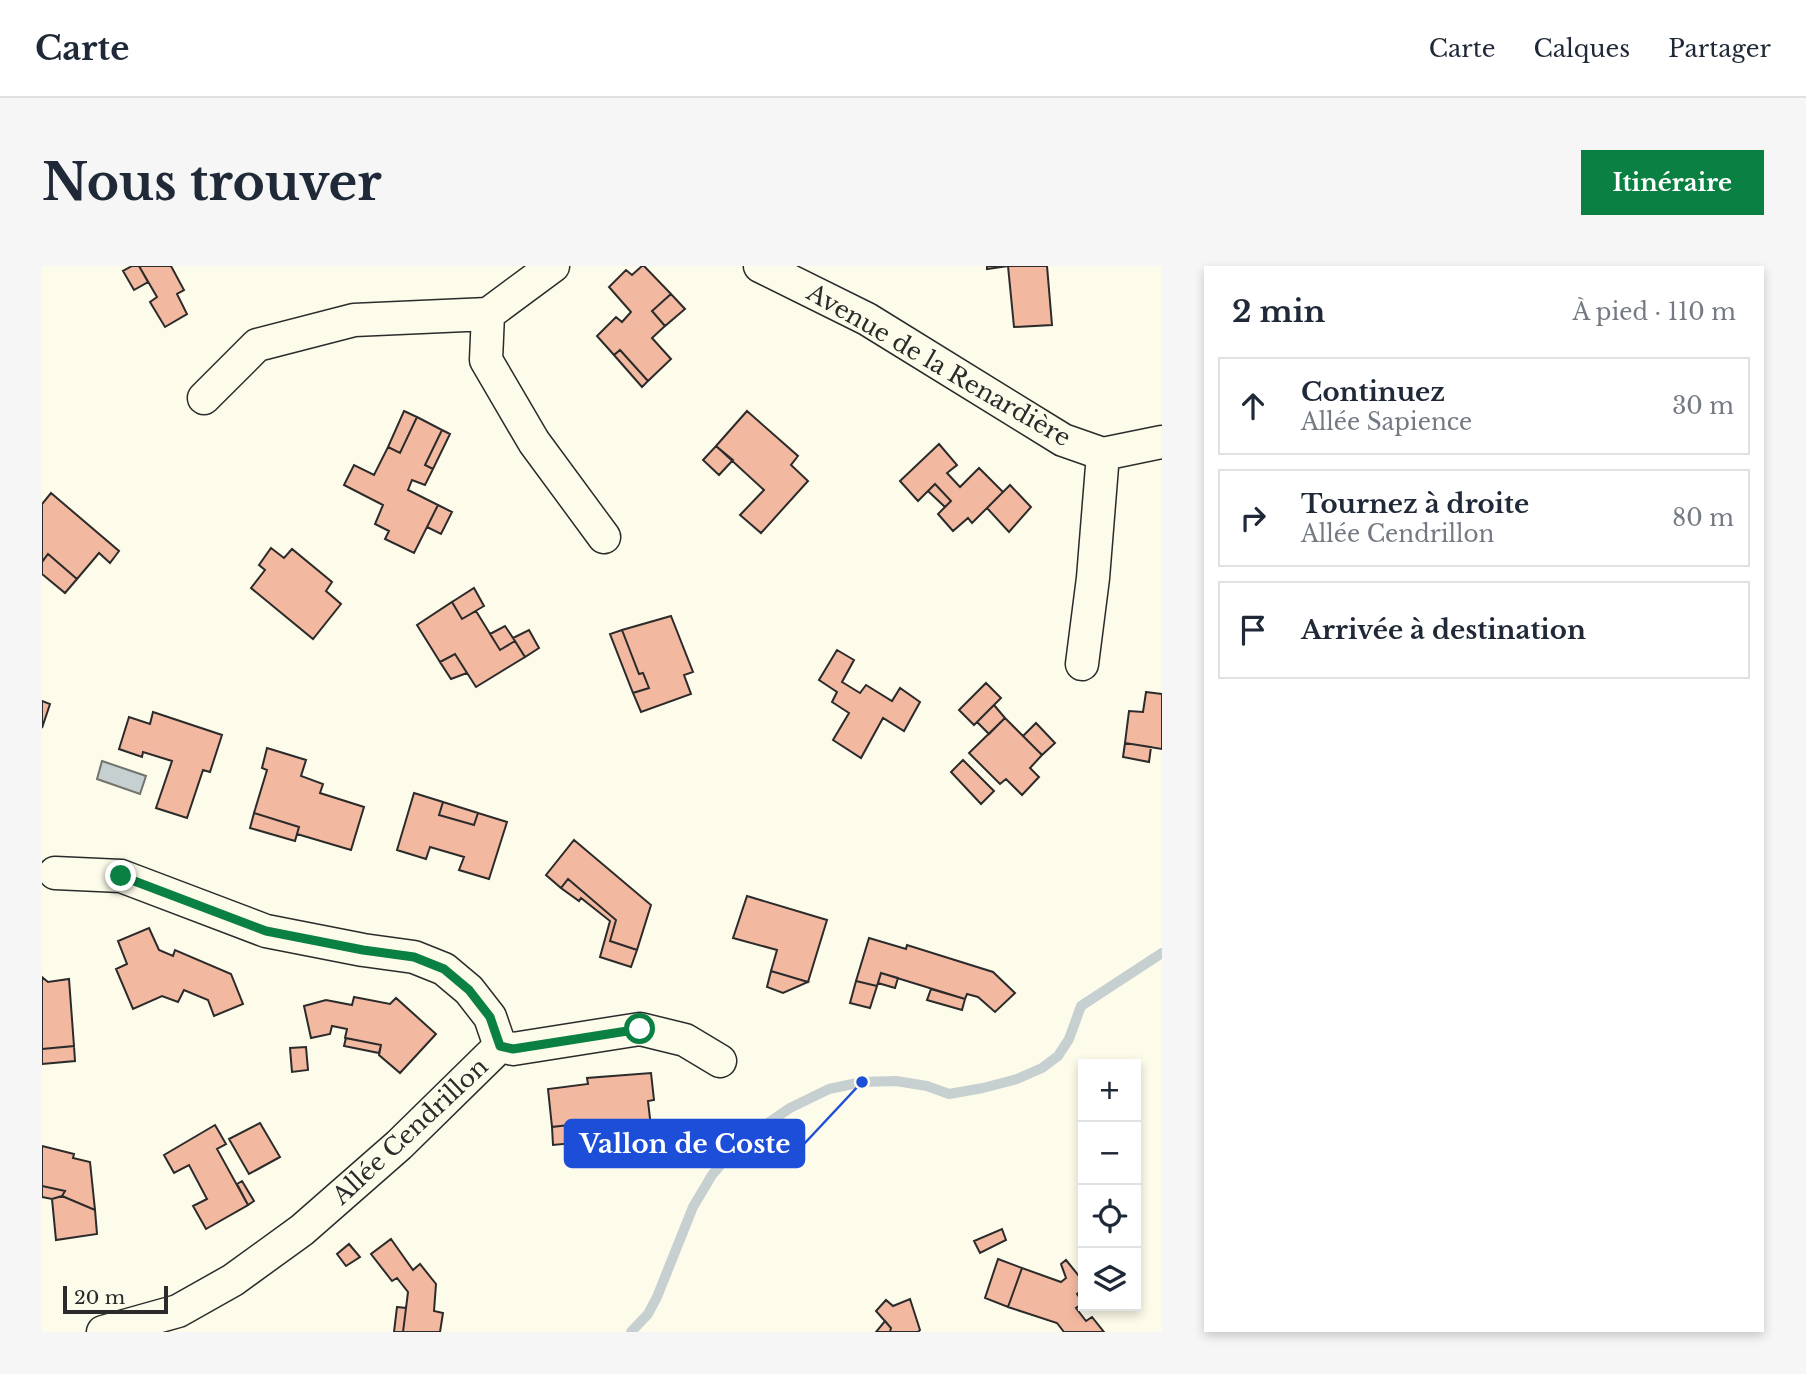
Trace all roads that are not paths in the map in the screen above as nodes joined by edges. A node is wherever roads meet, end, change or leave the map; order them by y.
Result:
1 (553, 266) edge
2 (760, 266) edge
3 (488, 314) junction
4 (204, 398) dead end
5 (1162, 442) edge
6 (1103, 454) junction
7 (604, 537) dead end
8 (1082, 664) dead end
9 (55, 873) dead end
10 (500, 1046) junction
11 (720, 1061) dead end
12 (103, 1332) edge

1 - 3 street
2 - 6 street, Avenue de la Renardière
3 - 4 street
3 - 7 street
5 - 6 street, Avenue de la Renardière
6 - 8 street
9 - 10 street, Allée Cendrillon
10 - 11 street
10 - 12 street, Allée Cendrillon

